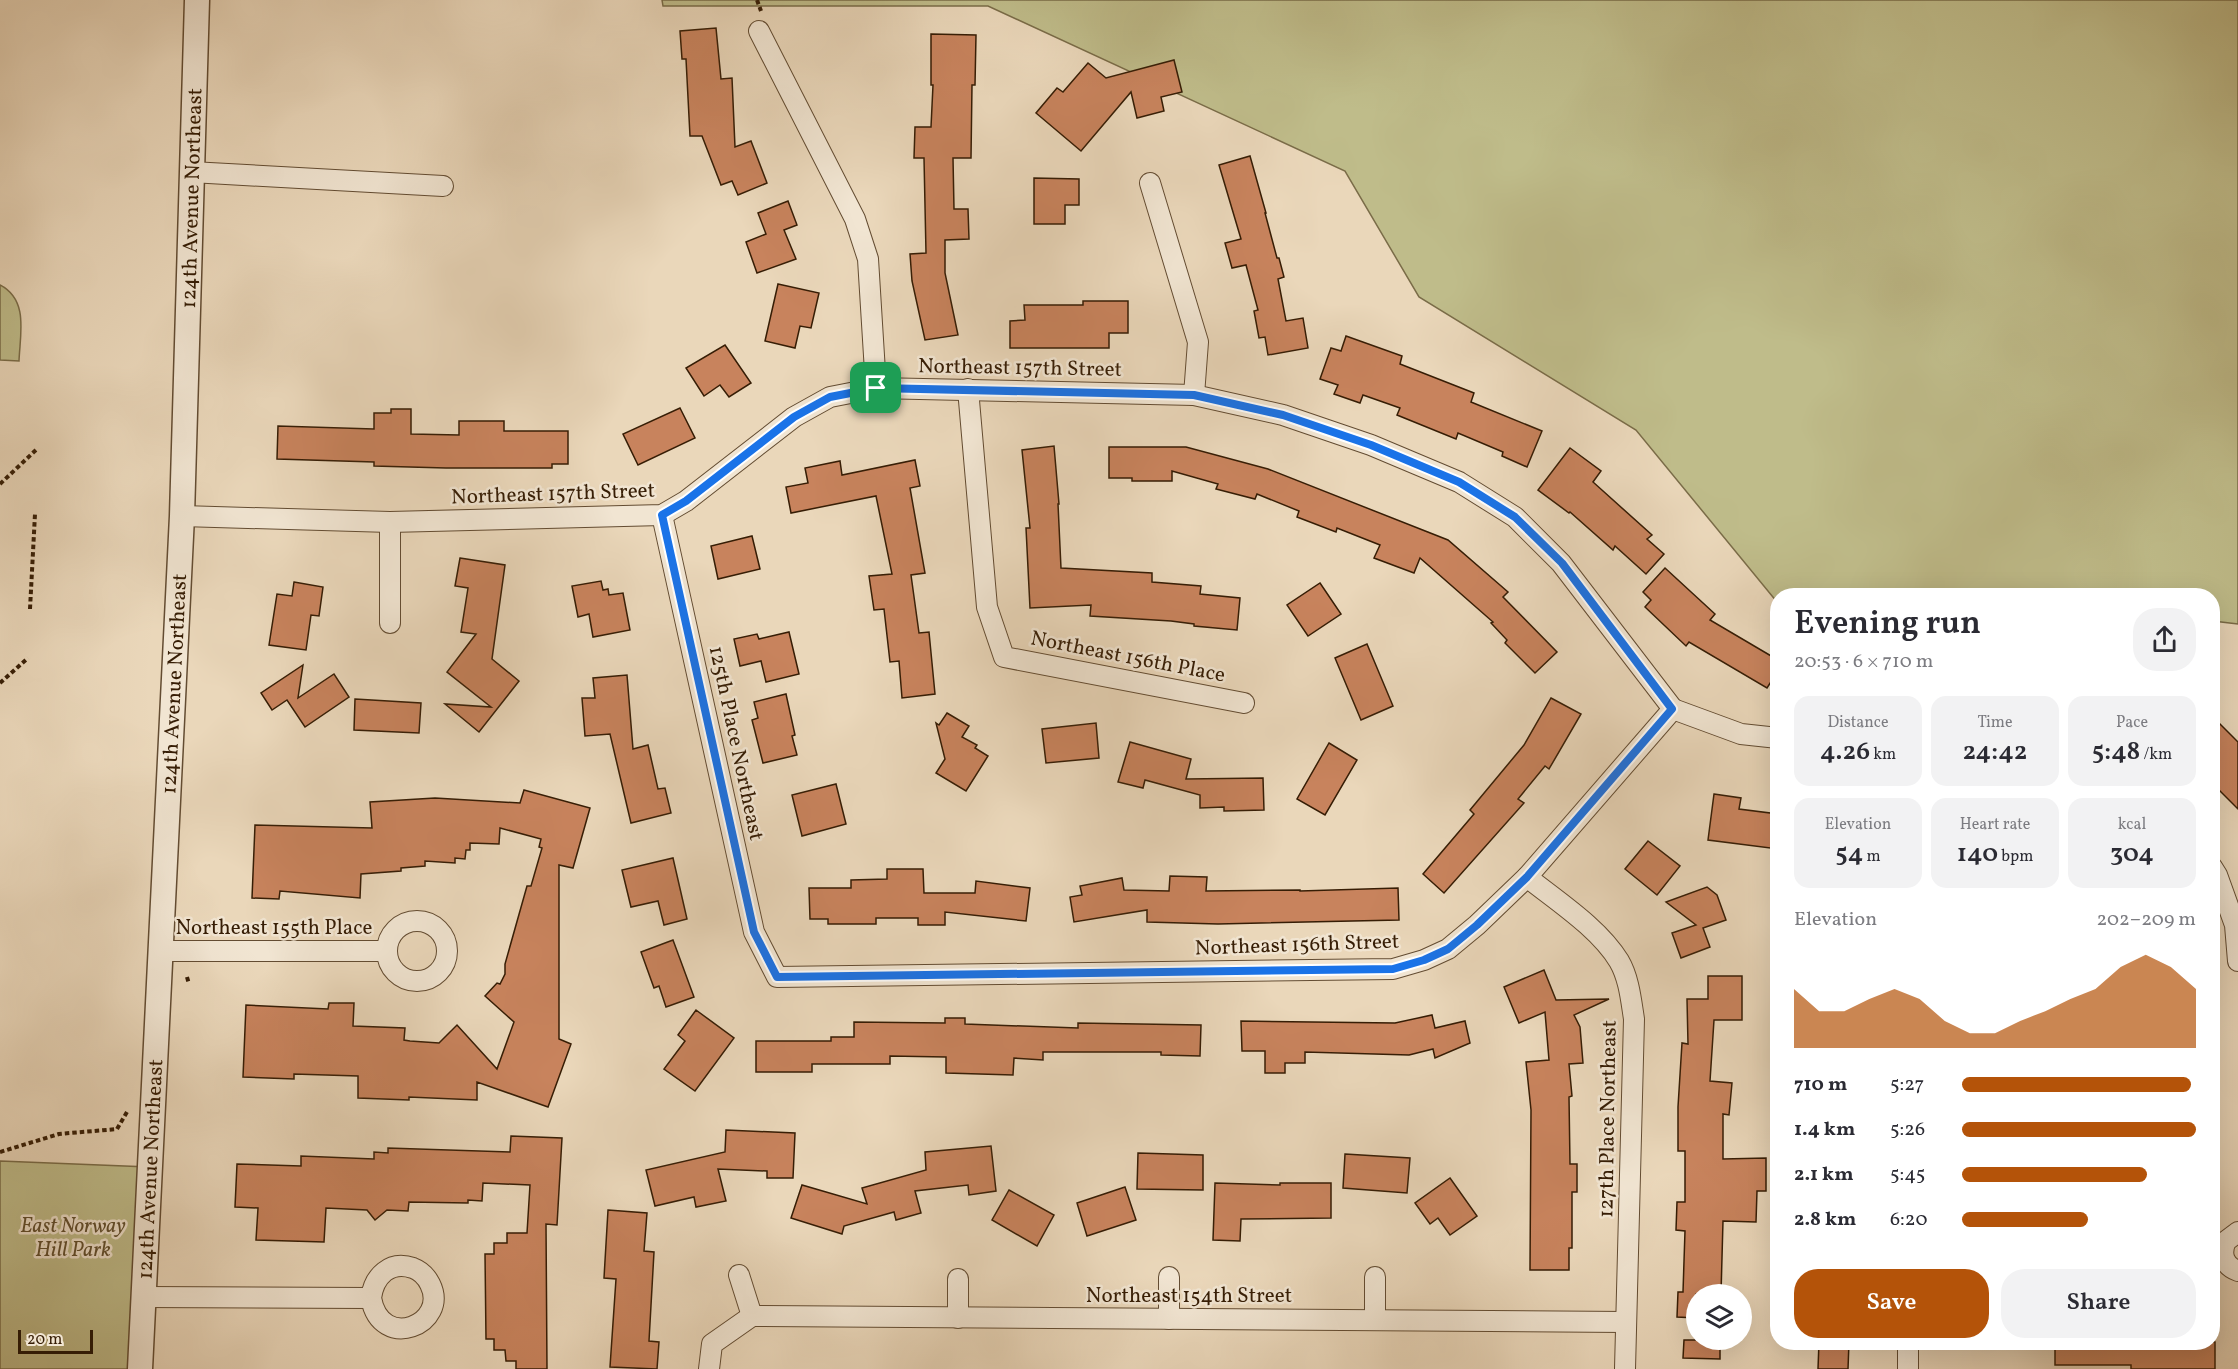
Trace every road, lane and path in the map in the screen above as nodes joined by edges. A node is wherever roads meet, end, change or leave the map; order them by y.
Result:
1 (197, 0) edge
2 (759, 31) dead end
3 (191, 172) junction
4 (1150, 183) dead end
5 (443, 186) dead end
6 (876, 388) junction
7 (968, 389) junction
8 (1194, 395) junction
9 (38, 448) dead end
10 (0, 484) edge
11 (35, 514) dead end
12 (662, 515) junction
13 (182, 516) junction
14 (390, 522) junction
15 (30, 609) dead end
16 (390, 623) dead end
17 (28, 658) dead end
18 (0, 683) edge
19 (1244, 703) dead end
20 (1672, 709) junction
21 (1770, 737) edge
22 (1527, 877) junction
23 (2220, 884) edge
24 (2237, 934) edge
25 (161, 951) junction
26 (387, 951) dead end
27 (2238, 961) edge
28 (187, 977) dead end
29 (777, 977) joint
30 (189, 984) dead end
31 (128, 1111) dead end
32 (0, 1152) edge
33 (2238, 1232) edge
34 (2220, 1251) edge
35 (2220, 1256) edge
36 (2238, 1271) edge
37 (739, 1275) dead end
38 (1169, 1277) dead end
39 (1375, 1277) dead end
40 (958, 1279) dead end
41 (143, 1297) junction
42 (370, 1298) dead end
43 (752, 1316) junction
44 (958, 1318) junction
45 (1169, 1319) junction
46 (1375, 1320) junction
47 (1626, 1322) junction
48 (1908, 1350) edge
49 (140, 1369) edge
50 (710, 1369) edge
51 (1625, 1369) edge
52 (1908, 1369) edge

1 - 3 street, 124th Avenue Northeast
2 - 6 street
3 - 5 street
3 - 13 street, 124th Avenue Northeast
4 - 8 street
6 - 7 street, Northeast 157th Street
6 - 12 street, Northeast 157th Street
7 - 8 street, Northeast 157th Street
7 - 19 street, Northeast 156th Place
8 - 20 street, Northeast 157th Street
9 - 10 path
11 - 15 path
12 - 14 street, Northeast 157th Street
12 - 29 street, 125th Place Northeast
13 - 14 street, Northeast 157th Street
13 - 25 street, 124th Avenue Northeast
14 - 16 street
17 - 18 path
20 - 21 street
20 - 22 street, Northeast 156th Street
22 - 29 street, Northeast 156th Street
22 - 47 street, 127th Place Northeast
23 - 24 street
24 - 27 street
25 - 26 street, Northeast 155th Place
25 - 41 street, 124th Avenue Northeast
28 - 30 path
31 - 32 path
33 - 34 street
35 - 36 street
37 - 43 street
38 - 45 street
39 - 46 street
40 - 44 street
41 - 42 street
41 - 49 street, 124th Avenue Northeast
43 - 44 street, Northeast 154th Street
43 - 50 street
44 - 45 street, Northeast 154th Street
45 - 46 street, Northeast 154th Street
46 - 47 street, Northeast 154th Street
47 - 51 street, 127th Place Northeast
48 - 52 street

